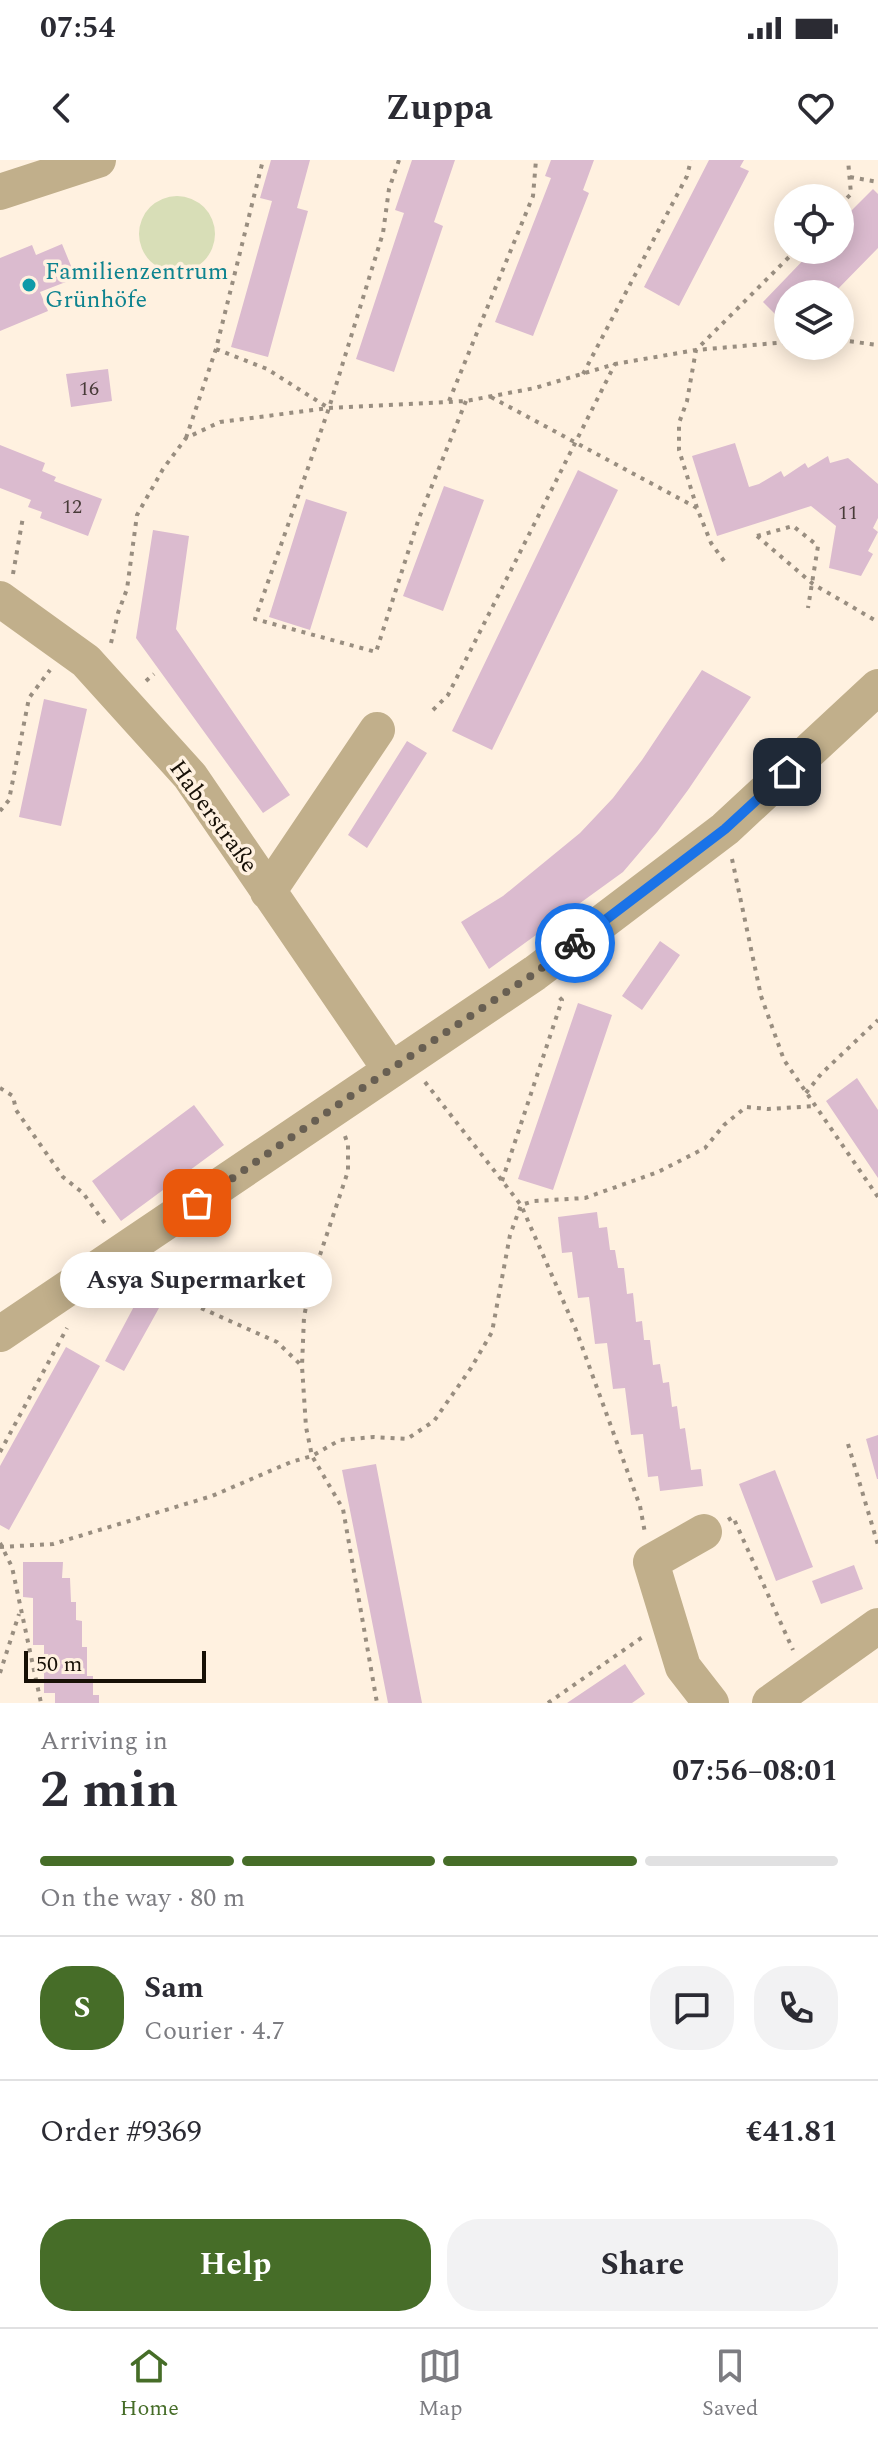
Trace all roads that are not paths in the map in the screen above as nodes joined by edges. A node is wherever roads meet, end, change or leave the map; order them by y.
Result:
1 (98, 160) edge
2 (0, 192) edge
3 (4, 602) edge
4 (878, 687) edge
5 (377, 730) dead end
6 (268, 892) junction
7 (398, 1064) junction
8 (0, 1334) edge
9 (704, 1532) road end
10 (878, 1626) edge
11 (711, 1703) edge
12 (770, 1703) edge

1 - 2 street
3 - 6 street, Haberstraße
4 - 7 street
5 - 6 street
6 - 7 street, Haberstraße
7 - 8 street
9 - 11 street
10 - 12 street

